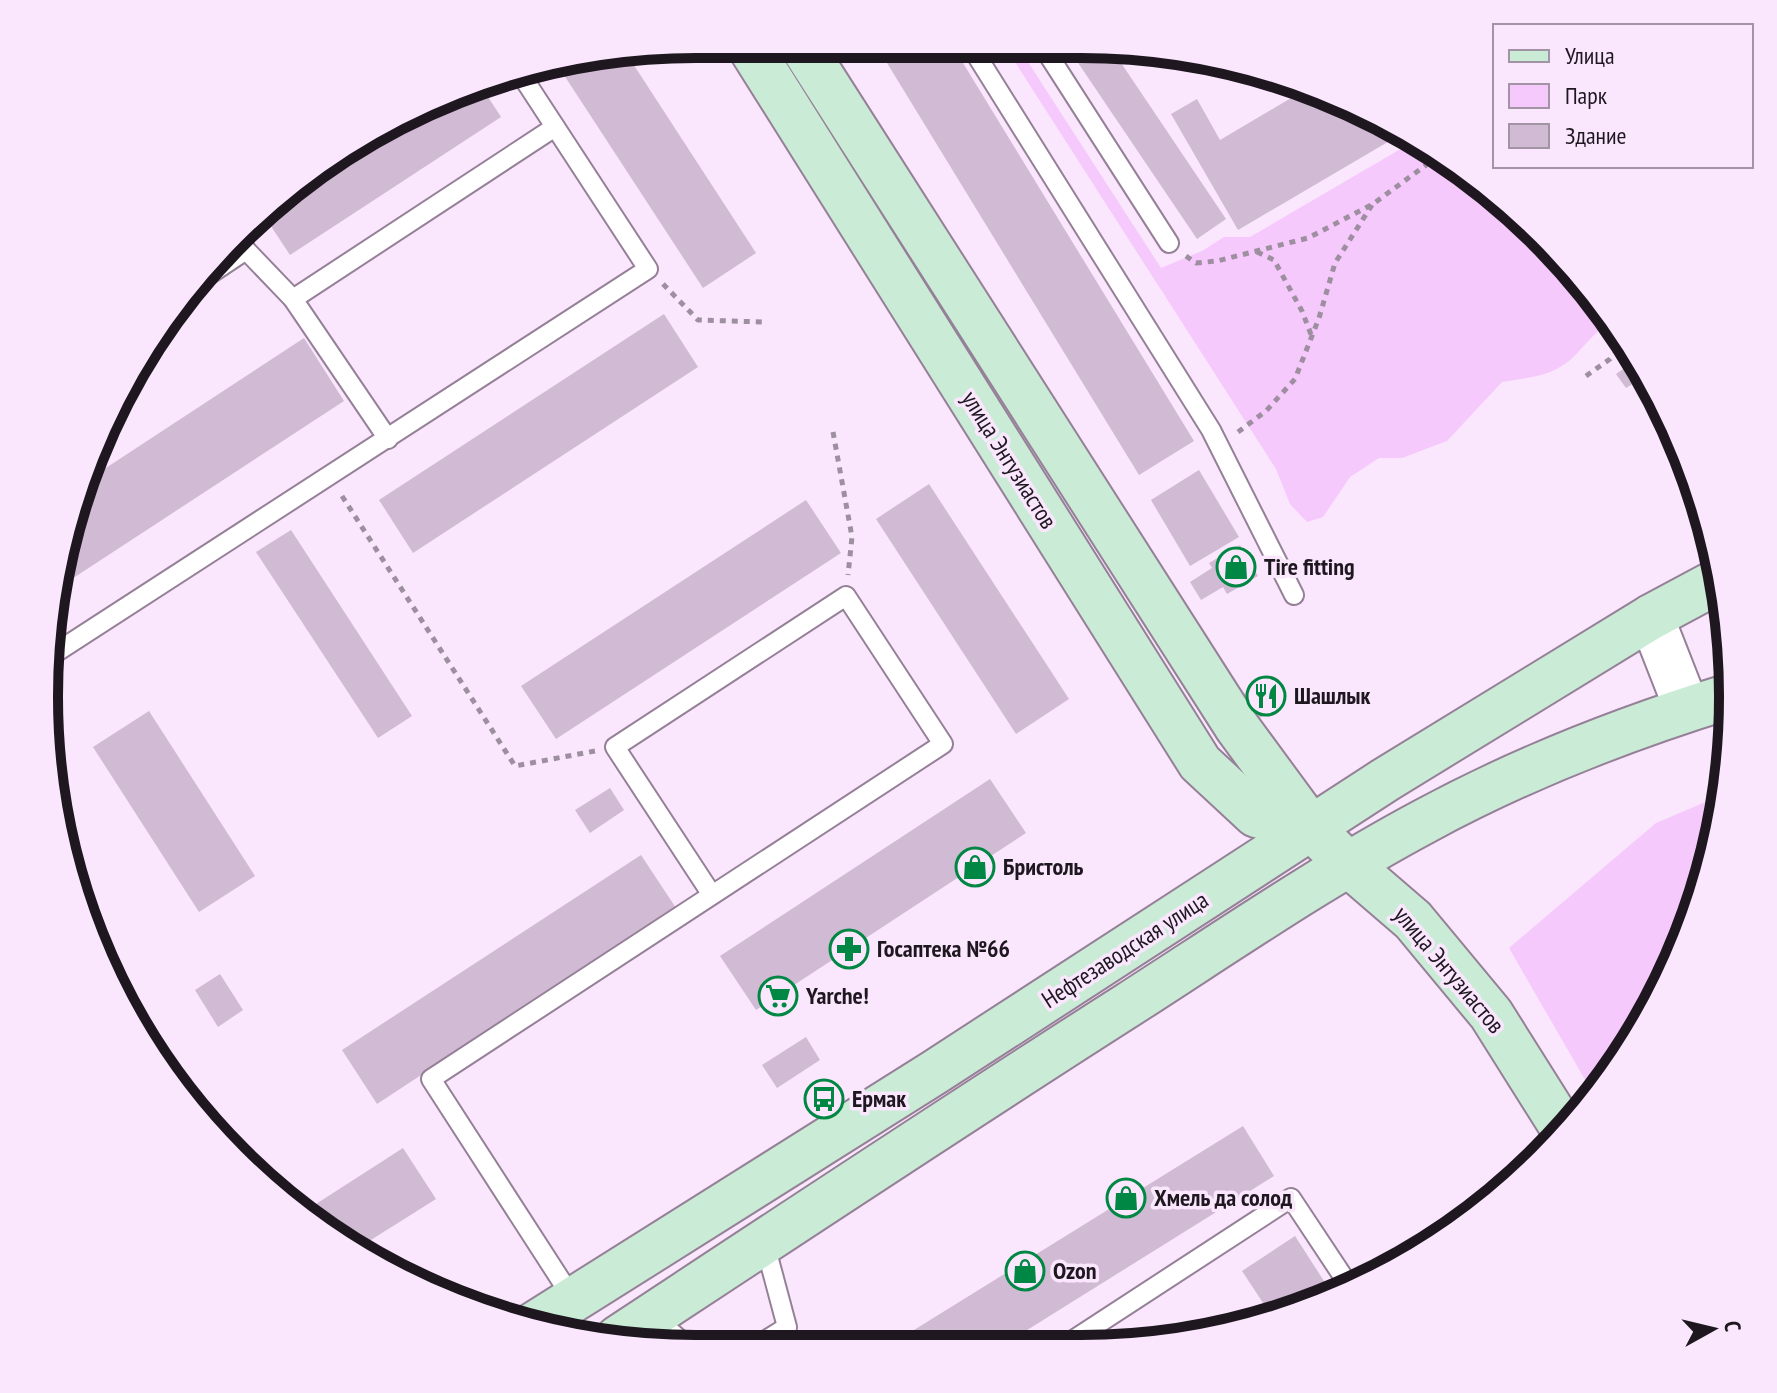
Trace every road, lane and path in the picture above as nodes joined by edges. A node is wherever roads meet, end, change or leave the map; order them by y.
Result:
1 (757, 58) edge
2 (810, 58) edge
3 (978, 58) edge
4 (1050, 58) edge
5 (526, 82) edge
6 (555, 127) junction
7 (1429, 163) edge
8 (1373, 204) junction
9 (1169, 243) joint
10 (244, 246) edge
11 (1256, 252) junction
12 (648, 269) junction
13 (293, 299) junction
14 (763, 322) dead end
15 (1312, 337) junction
16 (1617, 351) edge
17 (1586, 376) dead end
18 (833, 432) dead end
19 (388, 439) junction
20 (1219, 445) junction
21 (329, 477) junction
22 (1709, 586) edge
23 (1294, 595) dead end
24 (846, 596) junction
25 (1651, 617) junction
26 (59, 650) edge
27 (1719, 699) edge
28 (1687, 709) junction
29 (615, 747) junction
30 (1312, 829) junction
31 (1348, 864) junction
32 (712, 895) junction
33 (1558, 1120) edge
34 (764, 1241) junction
35 (1344, 1278) edge
36 (573, 1299) junction
37 (546, 1317) edge
38 (650, 1330) edge
39 (774, 1335) edge
40 (1081, 1335) edge

1 - 30 main road, улица Энтузиастов
2 - 30 main road, улица Энтузиастов
3 - 20 lane
4 - 9 lane
5 - 6 lane
6 - 12 lane
6 - 13 lane
7 - 8 path
8 - 11 path
8 - 15 path
9 - 11 path
10 - 13 lane
11 - 15 path
12 - 14 path
12 - 19 lane
13 - 19 lane
15 - 20 path
16 - 17 path
18 - 24 path
19 - 21 lane
20 - 23 lane
21 - 26 lane
21 - 29 path
22 - 25 main road, Нефтезаводская улица
24 - 29 lane
24 - 32 lane
25 - 28 street
25 - 30 main road, Нефтезаводская улица
27 - 28 main road, Нефтезаводская улица
28 - 31 main road, Нефтезаводская улица
29 - 32 lane
30 - 31 main road, улица Энтузиастов
30 - 36 main road, Нефтезаводская улица
31 - 33 main road, улица Энтузиастов
31 - 34 main road, Нефтезаводская улица
32 - 36 lane
34 - 38 main road, Нефтезаводская улица
34 - 39 lane
35 - 40 lane
36 - 37 main road, Нефтезаводская улица

